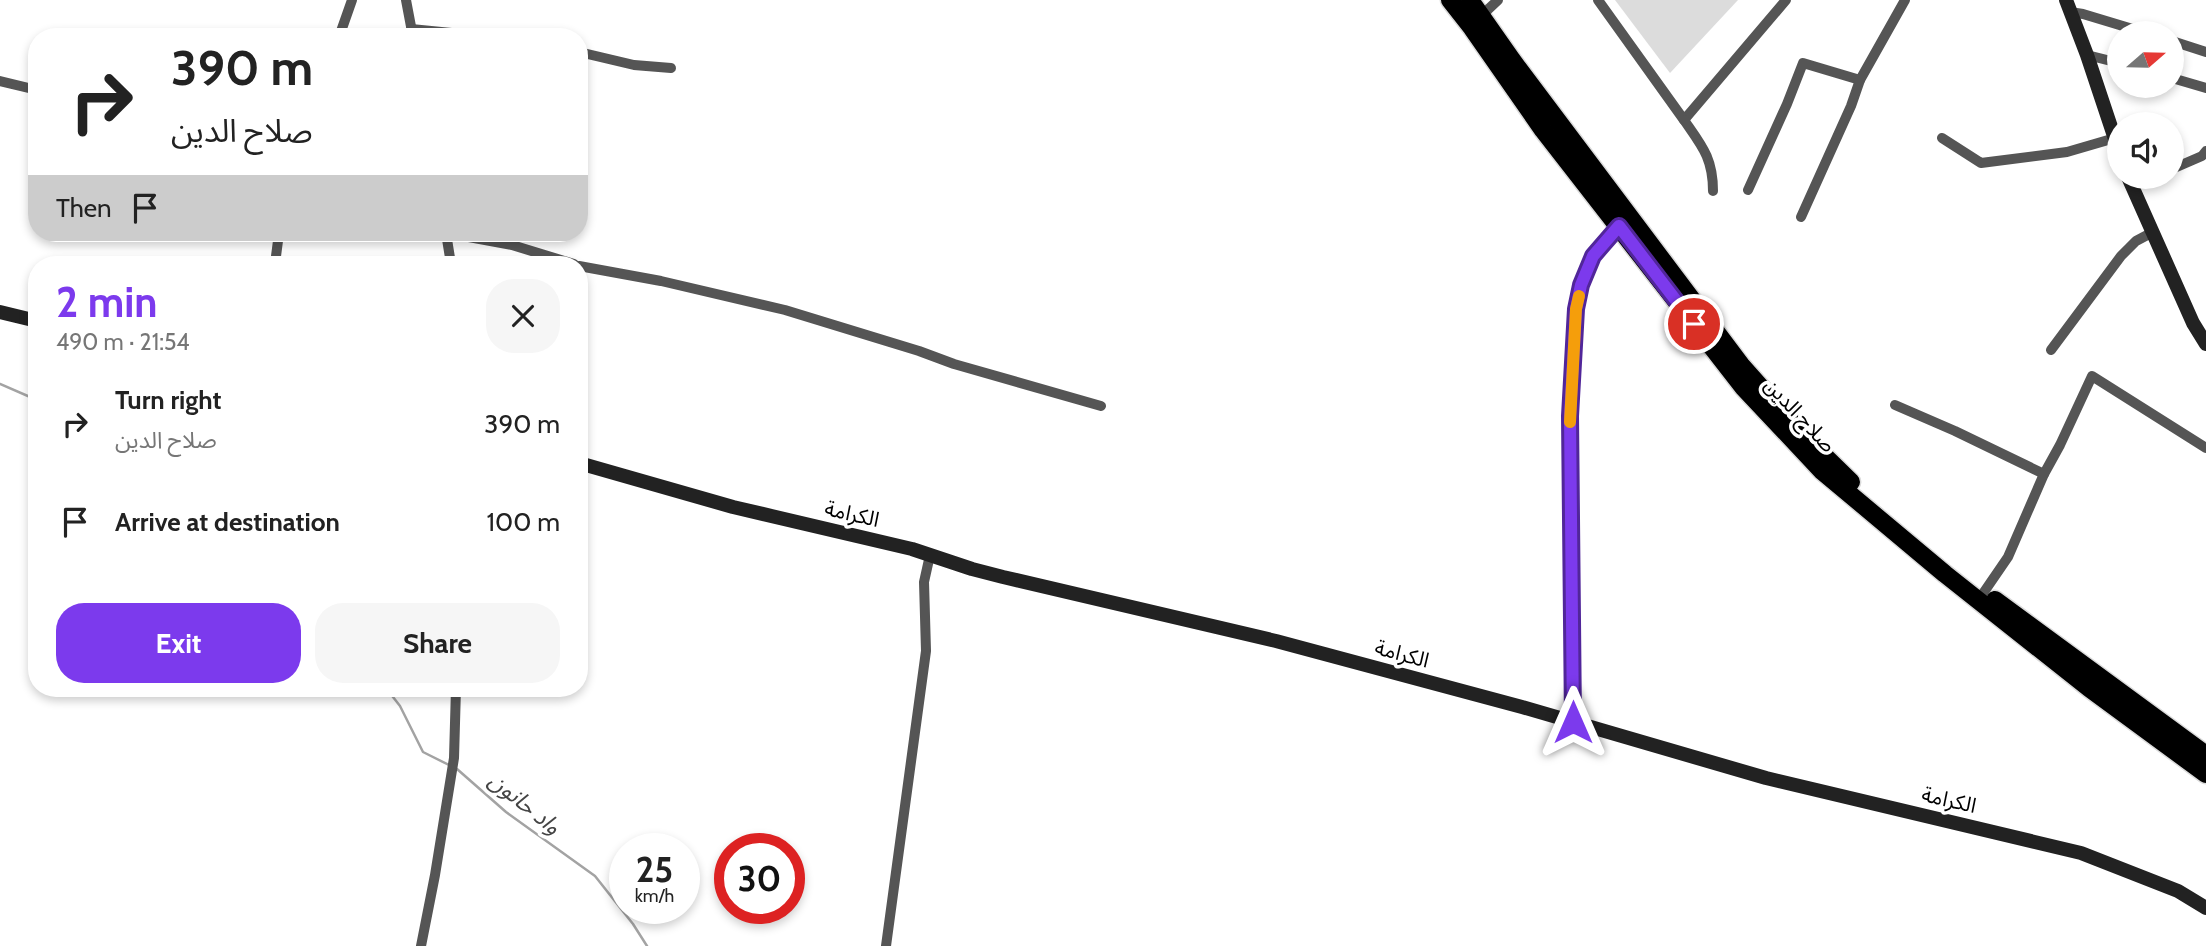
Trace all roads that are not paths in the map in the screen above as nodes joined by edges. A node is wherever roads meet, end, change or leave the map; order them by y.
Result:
1 (352, 0) edge
2 (406, 0) edge
3 (1450, 0) edge
4 (1470, 0) edge
5 (1498, 0) edge
6 (1598, 0) edge
7 (1786, 0) edge
8 (1905, 0) edge
9 (2068, 6) edge
10 (1481, 16) junction
11 (2107, 21) edge
12 (342, 28) edge
13 (411, 28) edge
14 (2184, 45) edge
15 (2206, 52) edge
16 (588, 54) edge
17 (2087, 55) junction
18 (2107, 59) edge
19 (671, 68) dead end
20 (1860, 80) junction
21 (0, 81) edge
22 (2184, 82) edge
23 (28, 88) edge
24 (2206, 88) edge
25 (2107, 114) edge
26 (1684, 120) junction
27 (1942, 138) dead end
28 (2107, 146) edge
29 (2206, 151) edge
30 (2184, 164) edge
31 (2133, 189) edge
32 (1748, 190) dead end
33 (1713, 191) dead end
34 (1801, 217) dead end
35 (1619, 226) junction
36 (2153, 232) junction
37 (496, 242) edge
38 (548, 256) edge
39 (588, 268) edge
40 (0, 312) edge
41 (28, 319) edge
42 (2206, 344) edge
43 (2051, 350) dead end
44 (1895, 405) dead end
45 (1101, 407) dead end
46 (2206, 448) edge
47 (588, 466) edge
48 (2044, 474) junction
49 (930, 555) junction
50 (1983, 592) junction
51 (456, 697) edge
52 (1573, 722) junction
53 (2206, 755) edge
54 (2206, 774) edge
55 (2206, 908) edge
56 (421, 946) edge
57 (886, 946) edge

1 - 12 street
2 - 13 street
3 - 35 highway, صلاح الدين
4 - 10 highway, صلاح الدين
5 - 10 street
6 - 26 street
7 - 26 street
8 - 20 street
9 - 11 street
9 - 17 main road
10 - 50 highway, صلاح الدين
14 - 15 street
16 - 19 street
17 - 18 street
17 - 25 main road
20 - 32 street
20 - 34 street
21 - 23 street
22 - 24 street
26 - 33 street
27 - 28 street
29 - 30 street
31 - 36 main road
35 - 52 street
35 - 54 highway, صلاح الدين
36 - 42 main road
36 - 43 street
37 - 38 street
39 - 45 street
40 - 41 main road
44 - 48 street
46 - 48 street
47 - 49 main road, الكرامة
48 - 50 street
49 - 52 main road, الكرامة
49 - 57 street
50 - 53 highway, صلاح الدين
51 - 56 street
52 - 55 main road, الكرامة

